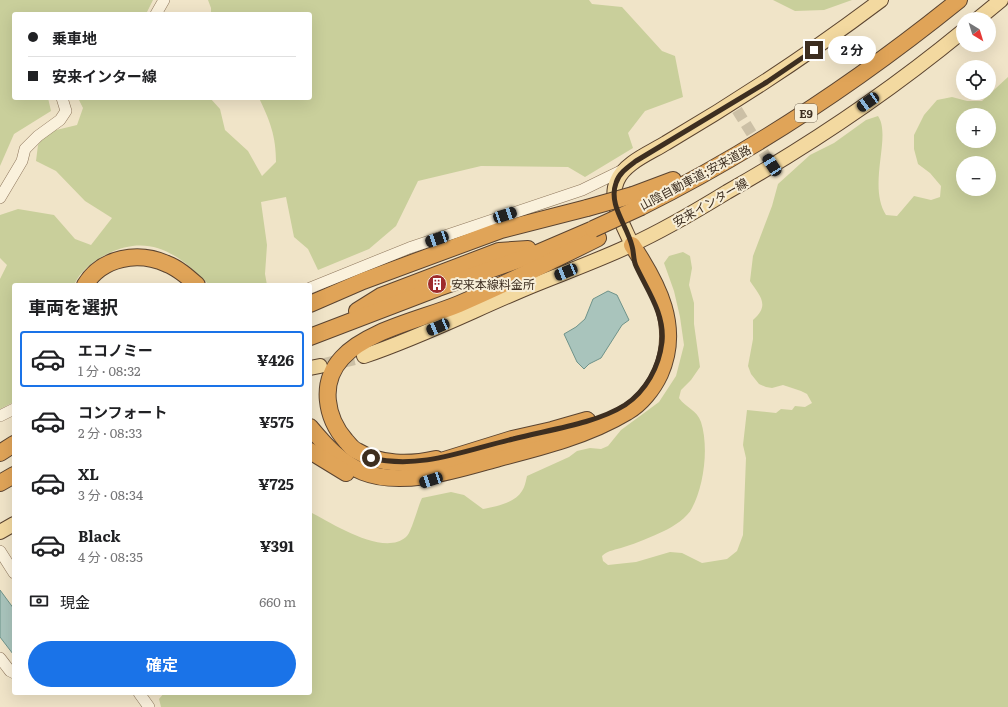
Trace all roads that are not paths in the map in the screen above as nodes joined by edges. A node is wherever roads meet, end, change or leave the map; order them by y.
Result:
1 (164, 0) edge
2 (881, 0) edge
3 (952, 0) edge
4 (959, 0) edge
5 (1001, 0) edge
6 (157, 12) edge
7 (986, 12) edge
8 (956, 36) edge
9 (63, 100) edge
10 (737, 153) junction
11 (627, 168) junction
12 (0, 198) edge
13 (639, 204) junction
14 (594, 231) junction
15 (632, 245) junction
16 (86, 283) edge
17 (97, 283) edge
18 (183, 283) edge
19 (194, 283) edge
20 (312, 287) edge
21 (312, 303) edge
22 (312, 336) edge
23 (364, 356) tunnel mouth
24 (12, 410) edge
25 (0, 416) edge
26 (312, 418) edge
27 (312, 429) edge
28 (12, 445) edge
29 (312, 452) edge
30 (0, 453) edge
31 (477, 457) junction
32 (12, 475) edge
33 (0, 482) edge
34 (12, 525) edge
35 (0, 532) edge
36 (0, 552) edge
37 (12, 570) edge
38 (0, 658) edge
39 (12, 672) edge
40 (140, 695) edge
41 (149, 707) edge

1 - 6 street
2 - 11 main road
3 - 10 highway, 山陰自動車道;安来道路 / E9
4 - 10 highway, 山陰自動車道;安来道路 / E9
5 - 7 main road
8 - 15 main road, 安来インター線
9 - 12 street
10 - 13 highway
11 - 15 main road
11 - 20 street
13 - 14 highway
13 - 21 highway, bridge
14 - 22 highway
14 - 31 highway
15 - 23 main road, 安来インター線
15 - 31 highway
16 - 19 highway
17 - 18 highway
24 - 25 street
26 - 31 highway
27 - 31 highway
28 - 30 highway
29 - 31 highway
32 - 33 highway
34 - 35 main road
36 - 37 street
38 - 39 street
40 - 41 street

